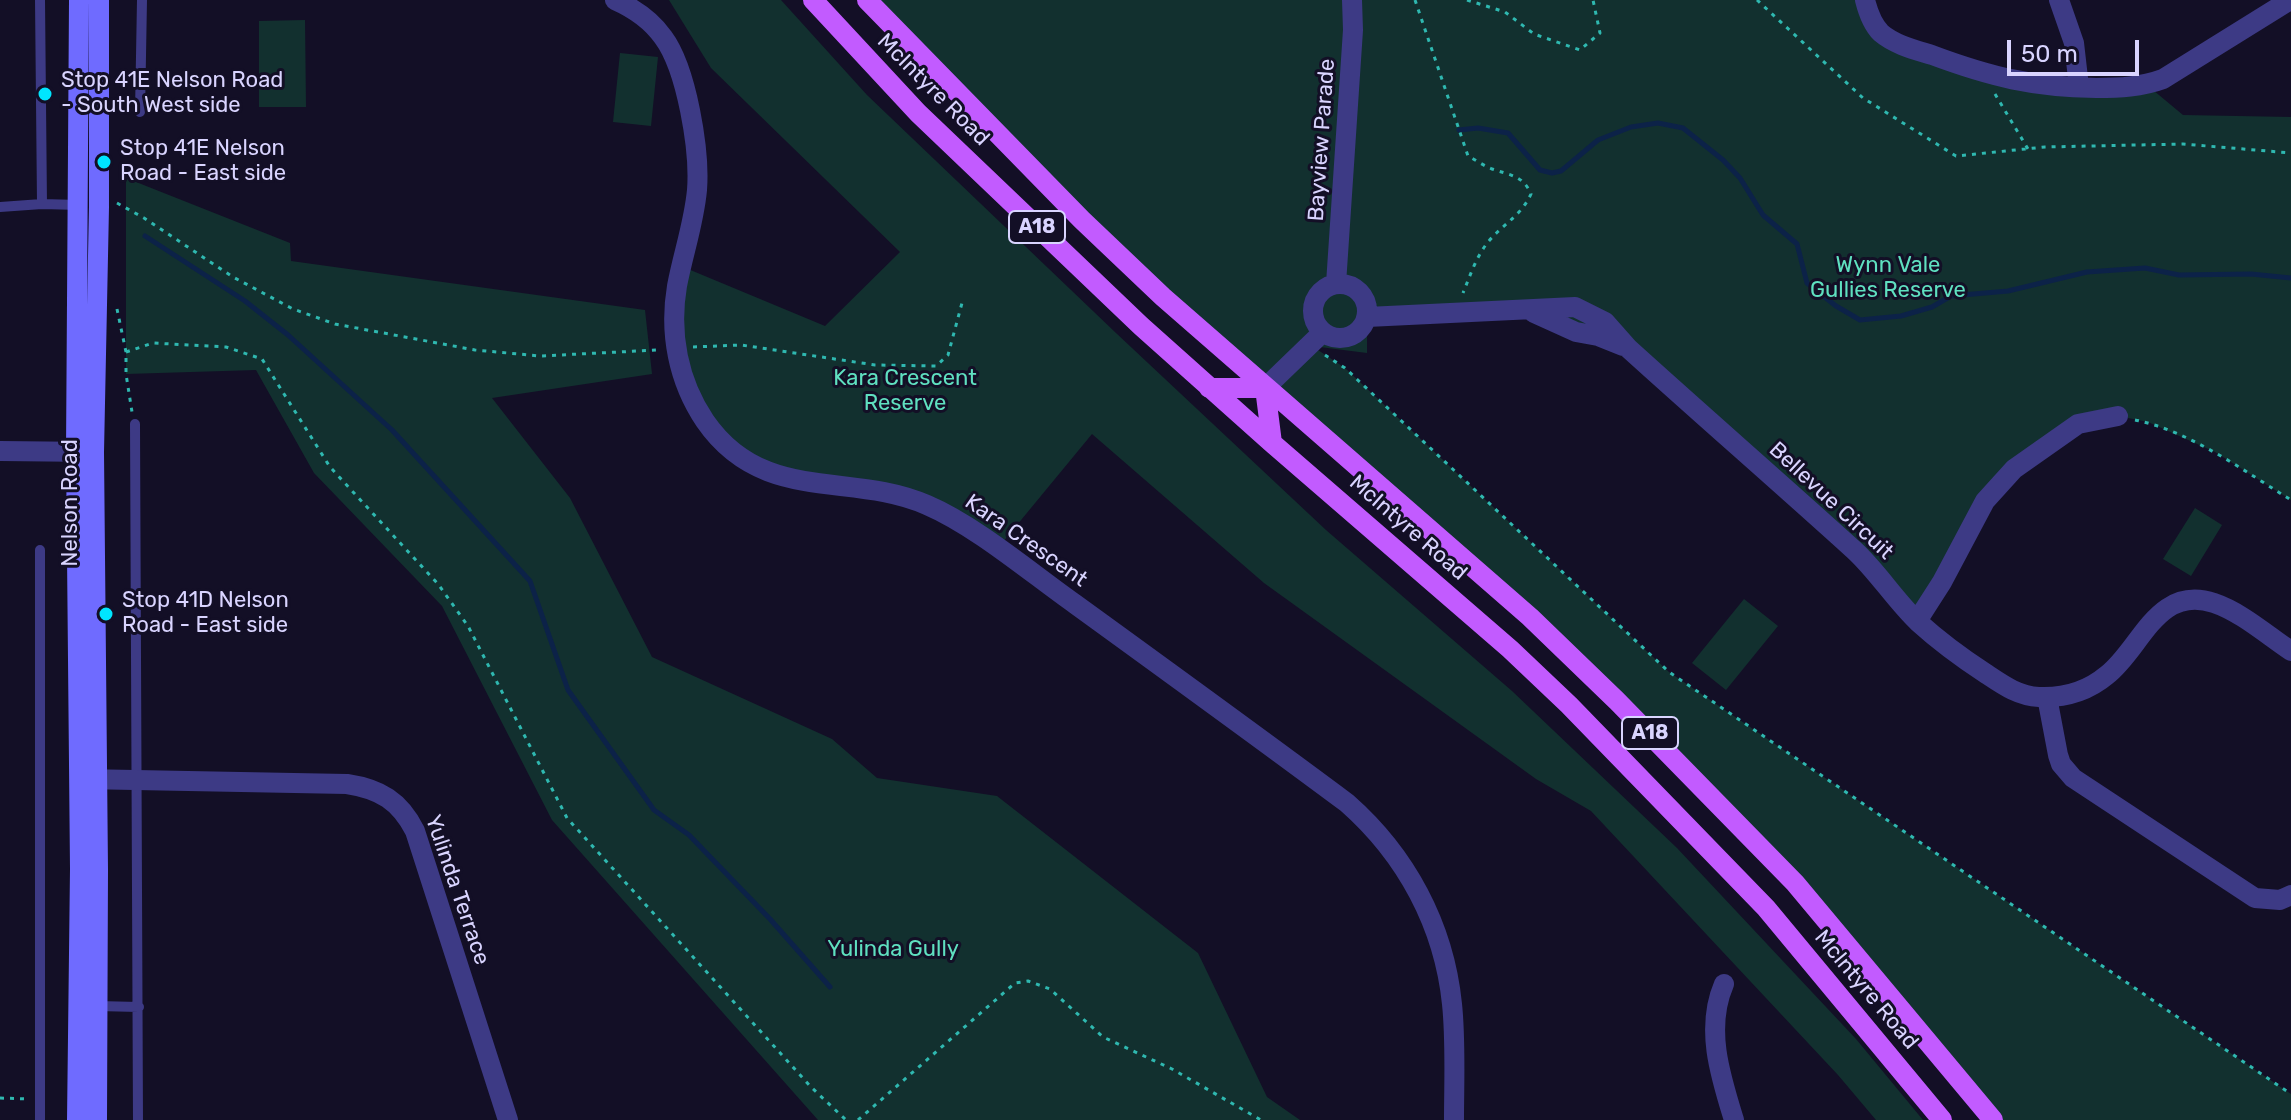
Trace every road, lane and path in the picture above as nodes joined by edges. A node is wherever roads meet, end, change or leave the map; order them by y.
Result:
1 (40, 0) edge
2 (79, 0) edge
3 (99, 0) edge
4 (142, 0) edge
5 (615, 0) edge
6 (813, 0) edge
7 (867, 0) edge
8 (1352, 0) edge
9 (1415, 0) edge
10 (1467, 0) edge
11 (1593, 0) edge
12 (1757, 0) edge
13 (1865, 0) edge
14 (2059, 0) edge
15 (2290, 0) edge
16 (2079, 87) junction
17 (2004, 94) dead end
18 (140, 112) dead end
19 (2028, 149) junction
20 (2291, 153) edge
21 (95, 203) junction
22 (42, 204) junction
23 (0, 207) edge
24 (1336, 284) junction
25 (962, 303) dead end
26 (1454, 313) junction
27 (1367, 317) junction
28 (1316, 339) junction
29 (676, 350) junction
30 (126, 352) dead end
31 (1209, 388) junction
32 (1265, 388) junction
33 (2118, 416) joint
34 (135, 424) dead end
35 (1272, 443) junction
36 (0, 451) edge
37 (85, 451) junction
38 (2291, 500) edge
39 (40, 550) dead end
40 (1917, 621) junction
41 (2291, 651) edge
42 (2047, 697) junction
43 (88, 779) junction
44 (137, 781) junction
45 (2289, 901) edge
46 (1724, 984) dead end
47 (89, 1006) junction
48 (139, 1007) junction
49 (2291, 1094) edge
50 (0, 1098) edge
51 (40, 1099) junction
52 (40, 1120) edge
53 (77, 1120) edge
54 (97, 1120) edge
55 (138, 1120) edge
56 (508, 1120) edge
57 (846, 1120) edge
58 (858, 1120) edge
59 (1261, 1120) edge
60 (1454, 1120) edge
61 (1734, 1120) edge
62 (1942, 1120) edge
63 (1993, 1120) edge

1 - 22 lane
2 - 21 main road, Nelson Road
3 - 21 main road, Nelson Road
4 - 18 lane
5 - 29 street, Kara Crescent
6 - 31 main road, McIntyre Road / A18
7 - 32 main road, McIntyre Road / A18
8 - 24 street, Bayview Parade
9 - 26 path
10 - 11 path
12 - 19 path
13 - 16 street
14 - 16 street
15 - 16 street
17 - 19 path
19 - 20 path
21 - 22 lane
21 - 29 path
21 - 37 main road, Nelson Road
22 - 23 lane
24 - 27 street
24 - 28 street
25 - 29 path
26 - 27 street, Bellevue Circuit
26 - 40 street, Bellevue Circuit
27 - 28 street
28 - 32 street
28 - 49 path
29 - 60 street, Kara Crescent
30 - 57 path
31 - 32 main road
31 - 35 main road, McIntyre Road / A18
32 - 35 main road
32 - 63 main road, McIntyre Road / A18
33 - 38 path
33 - 40 street
34 - 44 lane
35 - 62 main road, McIntyre Road / A18
36 - 37 street
37 - 43 main road, Nelson Road
39 - 51 lane, Nelson Road
40 - 42 street, Bellevue Circuit
41 - 42 street, Bellevue Circuit
42 - 45 street
43 - 44 street, Yulinda Terrace
43 - 47 main road, Nelson Road
44 - 48 lane
44 - 56 street, Yulinda Terrace
46 - 61 street
47 - 48 lane
47 - 53 main road, Nelson Road
47 - 54 main road, Nelson Road
48 - 55 lane
50 - 51 path
51 - 52 lane, Nelson Road
58 - 59 path

